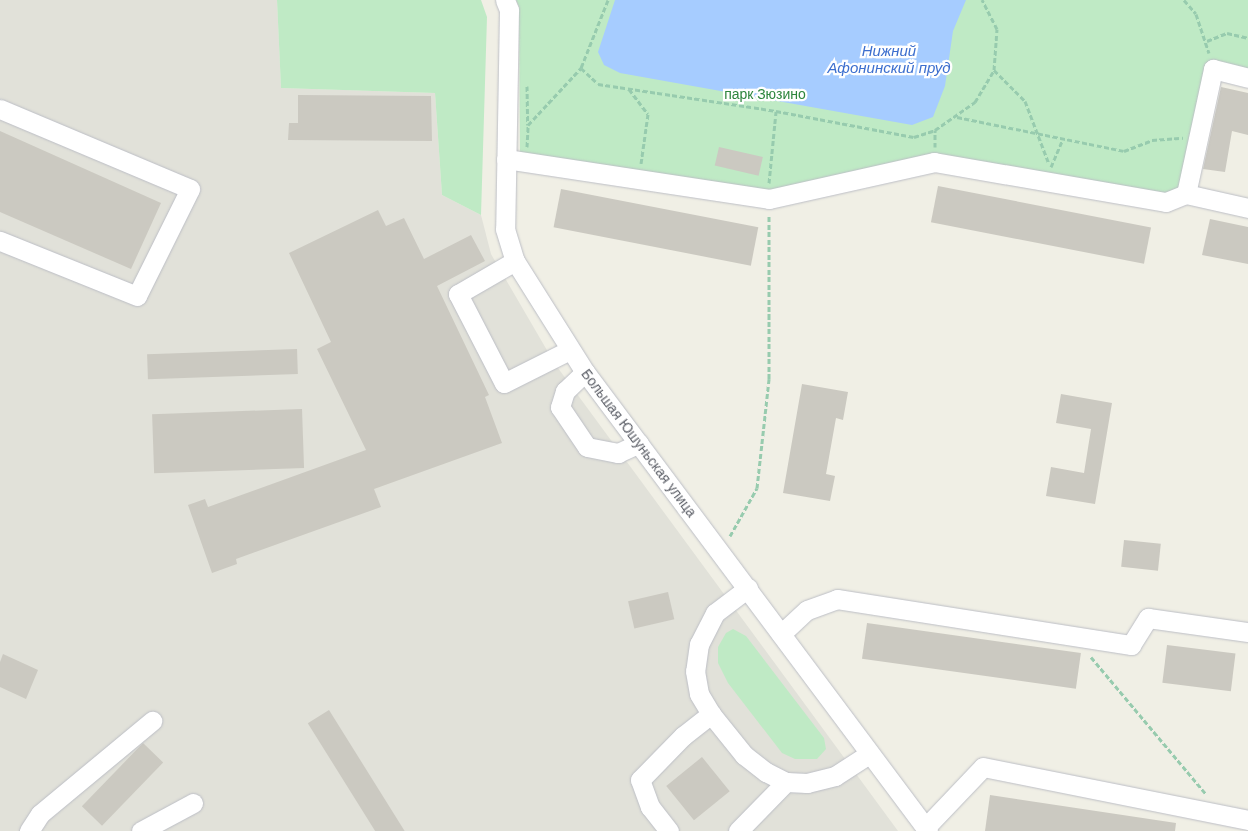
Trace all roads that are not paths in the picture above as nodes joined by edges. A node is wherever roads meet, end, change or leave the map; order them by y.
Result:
1 (505, 0) edge
2 (1248, 78) edge
3 (0, 108) edge
4 (506, 159) junction
5 (1186, 194) junction
6 (1248, 208) edge
7 (0, 241) edge
8 (515, 261) junction
9 (570, 350) junction
10 (585, 372) junction
11 (639, 444) junction
12 (748, 588) junction
13 (1248, 632) edge
14 (781, 634) junction
15 (711, 714) junction
16 (152, 722) dead end
17 (869, 754) junction
18 (786, 782) junction
19 (193, 803) dead end
20 (1248, 820) edge
21 (927, 829) edge
22 (29, 831) edge
23 (141, 831) edge
24 (669, 831) edge
25 (738, 831) edge

1 - 4 street, Большая Юшуньская улица
2 - 5 street
3 - 7 street
4 - 5 street
4 - 8 street, Большая Юшуньская улица
5 - 6 street
8 - 9 street, Большая Юшуньская улица
8 - 9 street
9 - 10 street, Большая Юшуньская улица
10 - 11 street, Большая Юшуньская улица
10 - 11 street
11 - 12 street, Большая Юшуньская улица
12 - 14 street, Большая Юшуньская улица
12 - 15 street
13 - 14 street
14 - 17 street, Большая Юшуньская улица
15 - 18 street
15 - 24 street
16 - 22 street
17 - 18 street
17 - 21 street, Большая Юшуньская улица
18 - 25 street
19 - 23 street
20 - 21 street

